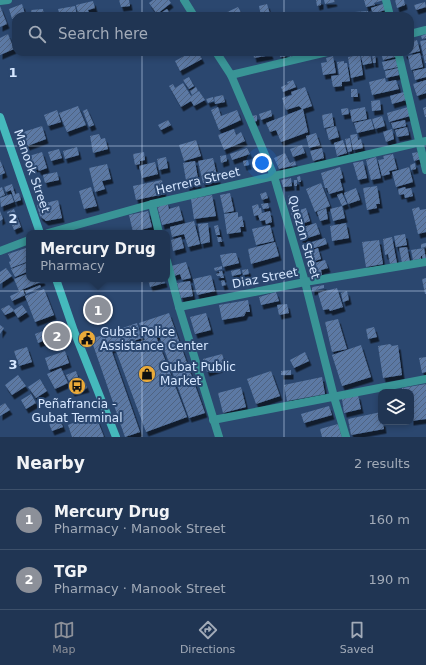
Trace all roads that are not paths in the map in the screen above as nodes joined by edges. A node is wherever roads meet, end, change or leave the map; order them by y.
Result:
1 (8, 0) edge
2 (184, 0) edge
3 (386, 0) edge
4 (0, 1) edge
5 (192, 12) edge
6 (389, 12) edge
7 (426, 30) edge
8 (414, 33) edge
9 (219, 56) edge
10 (310, 56) edge
11 (399, 56) edge
12 (231, 75) junction
13 (0, 117) edge
14 (423, 142) edge
15 (426, 170) edge
16 (274, 176) junction
17 (152, 204) junction
18 (39, 230) edge
19 (59, 230) edge
20 (158, 230) edge
21 (26, 241) edge
22 (0, 251) edge
23 (426, 262) edge
24 (170, 272) edge
25 (57, 282) edge
26 (305, 282) junction
27 (180, 307) junction
28 (426, 379) edge
29 (334, 397) junction
30 (213, 420) junction
31 (116, 437) edge
32 (219, 437) edge
33 (346, 437) edge

1 - 4 street
2 - 5 street
3 - 6 street
7 - 8 street
9 - 12 street, Quezon Street
10 - 12 street
11 - 14 street
12 - 16 street, Quezon Street
13 - 18 main road, Manook Street
14 - 15 street
14 - 16 street, Herrera Street
16 - 17 street, Herrera Street
16 - 26 street, Quezon Street
17 - 19 street, Herrera Street
17 - 20 street
21 - 22 street
23 - 26 street, Diaz Street
24 - 27 street
25 - 31 main road
26 - 27 street, Diaz Street
26 - 29 street, Quezon Street
27 - 30 street
28 - 29 street
29 - 30 street
29 - 33 street, Quezon Street
30 - 32 street

